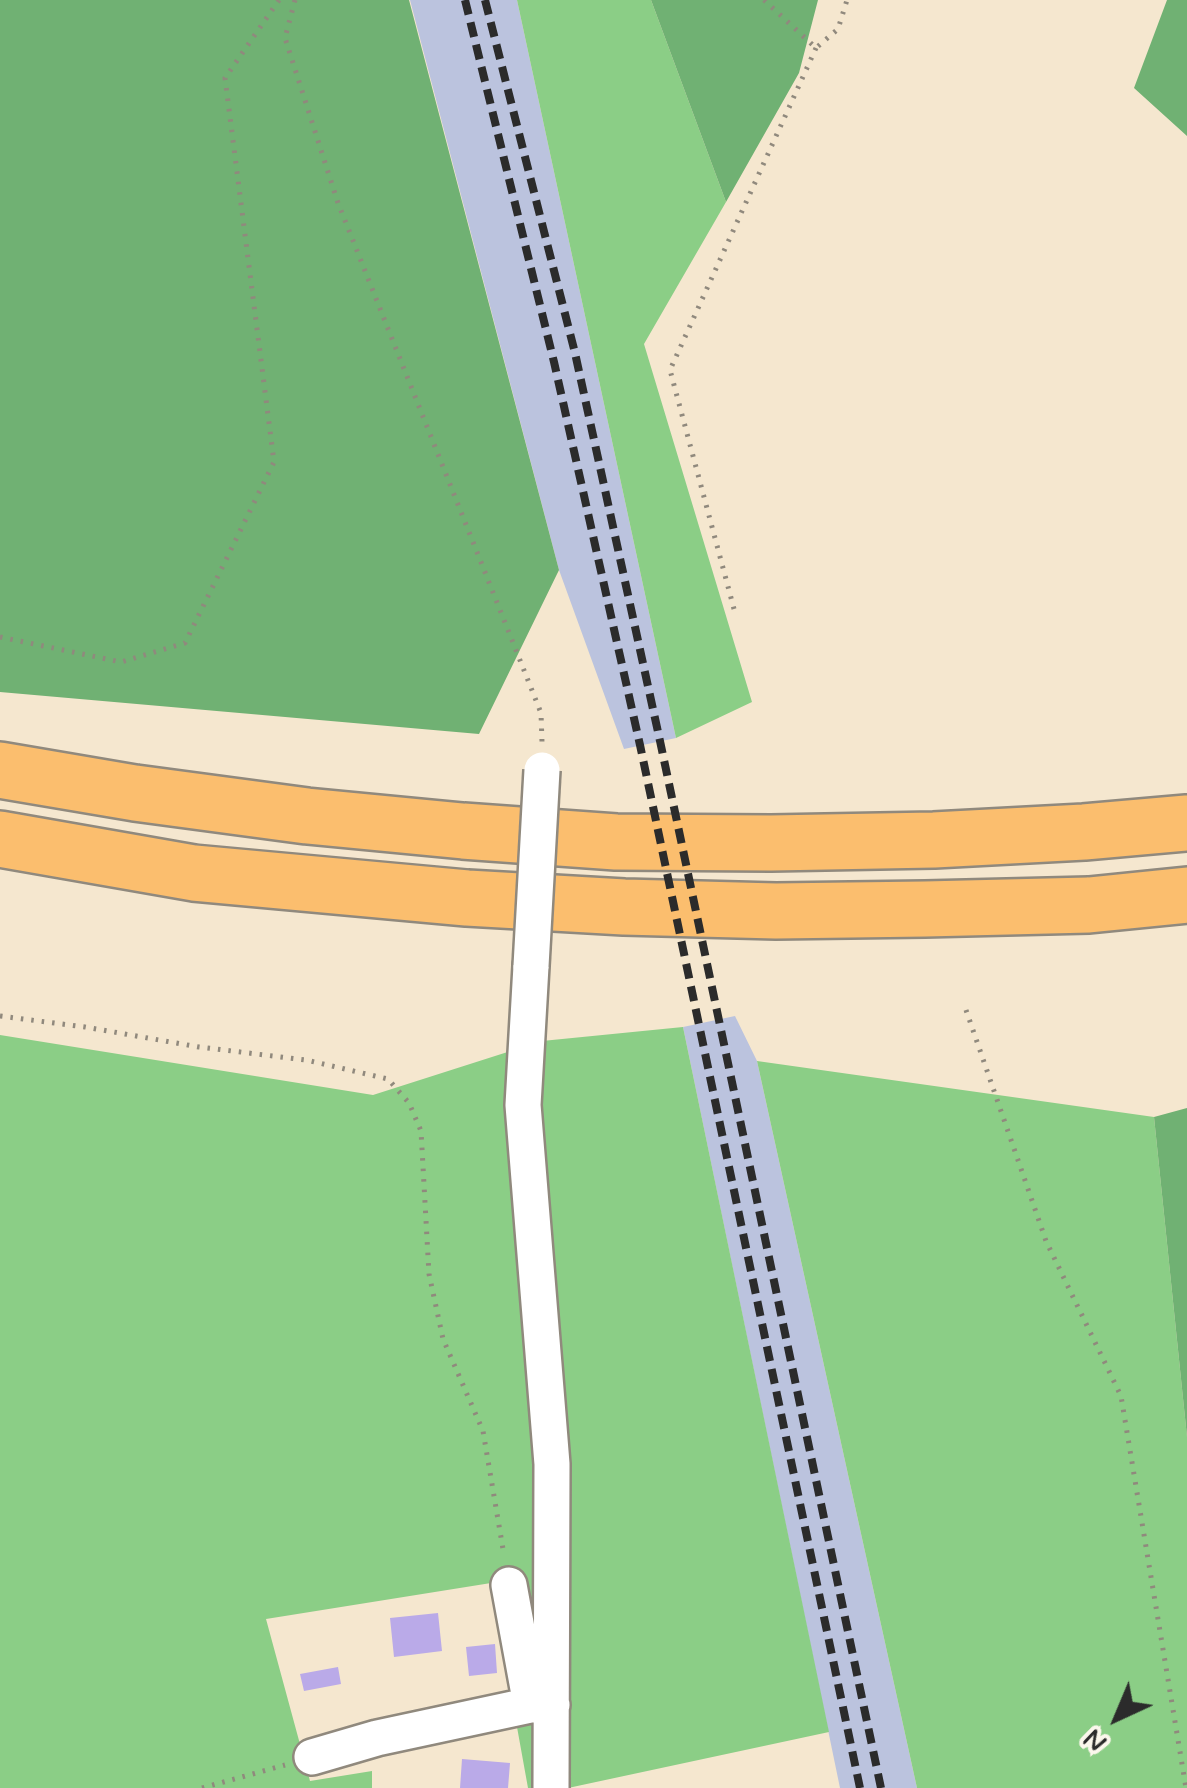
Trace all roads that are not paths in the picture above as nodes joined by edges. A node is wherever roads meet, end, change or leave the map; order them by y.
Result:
1 (0, 770) edge
2 (542, 770) road end
3 (1187, 823) edge
4 (0, 839) edge
5 (1187, 895) edge
6 (509, 1585) road end
7 (541, 1705) junction
8 (312, 1757) road end
9 (551, 1788) edge

1 - 3 highway
2 - 7 street, bridge
4 - 5 highway
6 - 7 street
7 - 8 street
7 - 9 street

